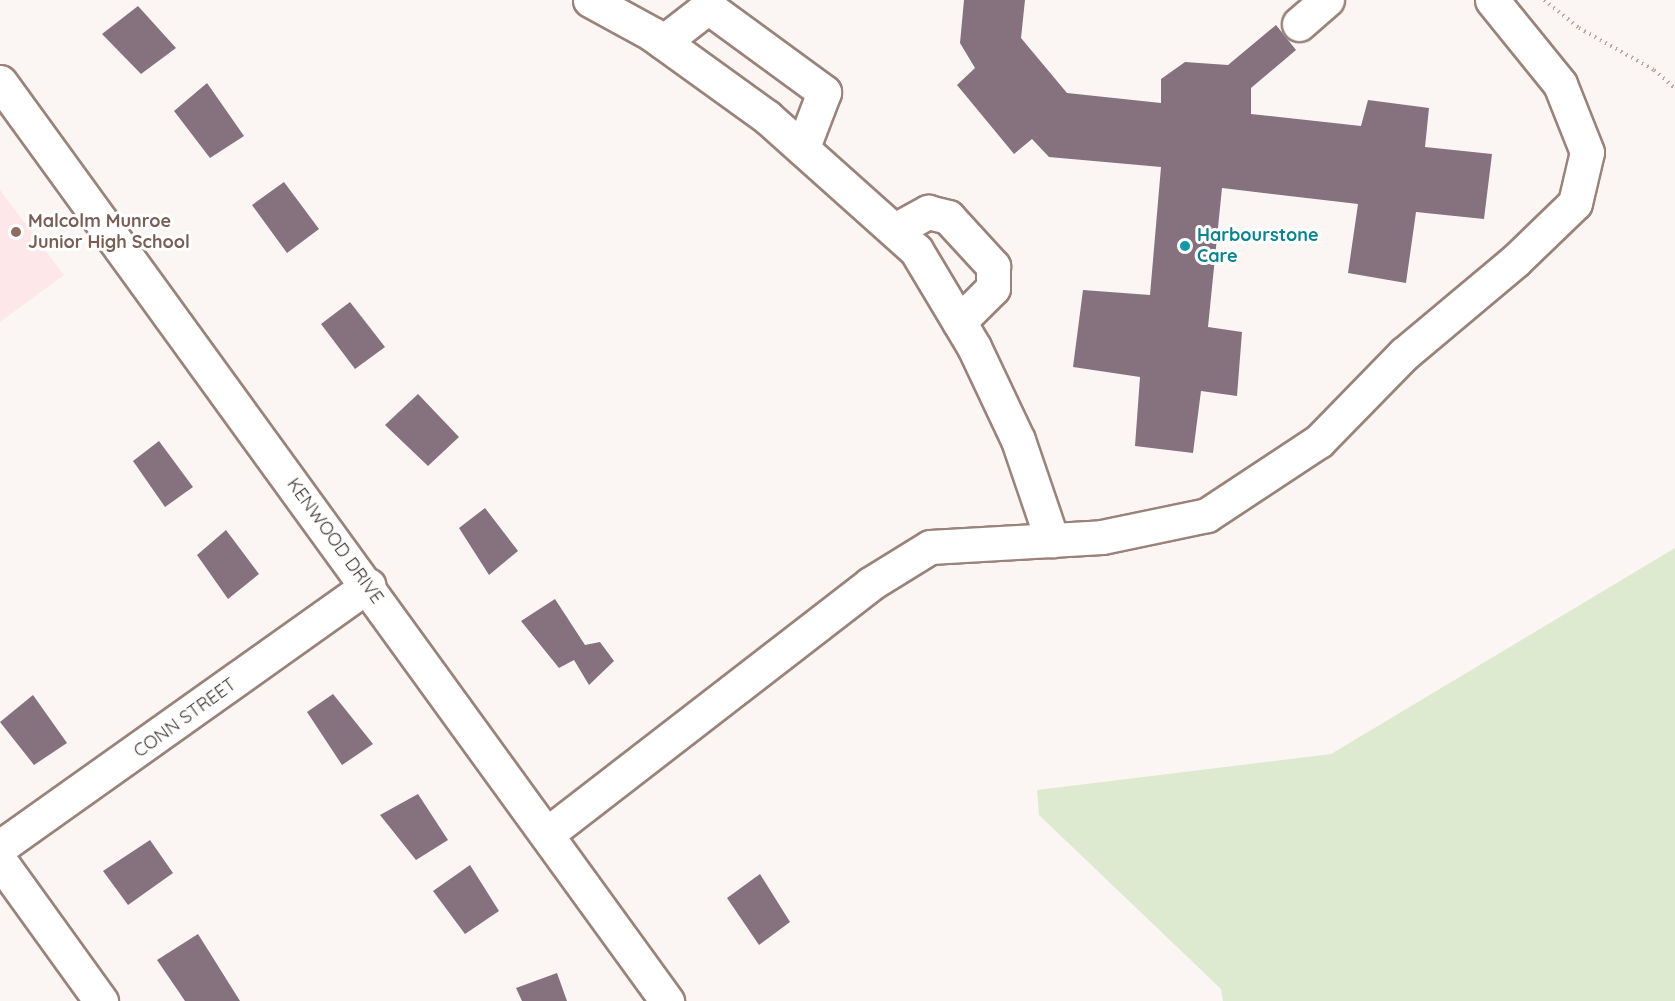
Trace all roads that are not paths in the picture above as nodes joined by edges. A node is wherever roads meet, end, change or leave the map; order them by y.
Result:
1 (590, 0) edge
2 (1327, 0) edge
3 (1492, 0) edge
4 (1299, 24) dead end
5 (663, 42) junction
6 (0, 82) edge
7 (803, 147) junction
8 (895, 230) junction
9 (959, 322) junction
10 (1052, 540) junction
11 (368, 585) junction
12 (547, 834) junction
13 (0, 847) edge
14 (0, 861) edge
15 (101, 1001) edge
16 (667, 1001) edge

1 - 5 street
2 - 4 street
3 - 10 street
5 - 7 street
5 - 7 street
6 - 11 street, KENWOOD DRIVE
7 - 8 street
8 - 9 street
8 - 9 street
9 - 10 street
10 - 12 street
11 - 12 street, KENWOOD DRIVE
11 - 13 street, CONN STREET
12 - 16 street, KENWOOD DRIVE
14 - 15 street

